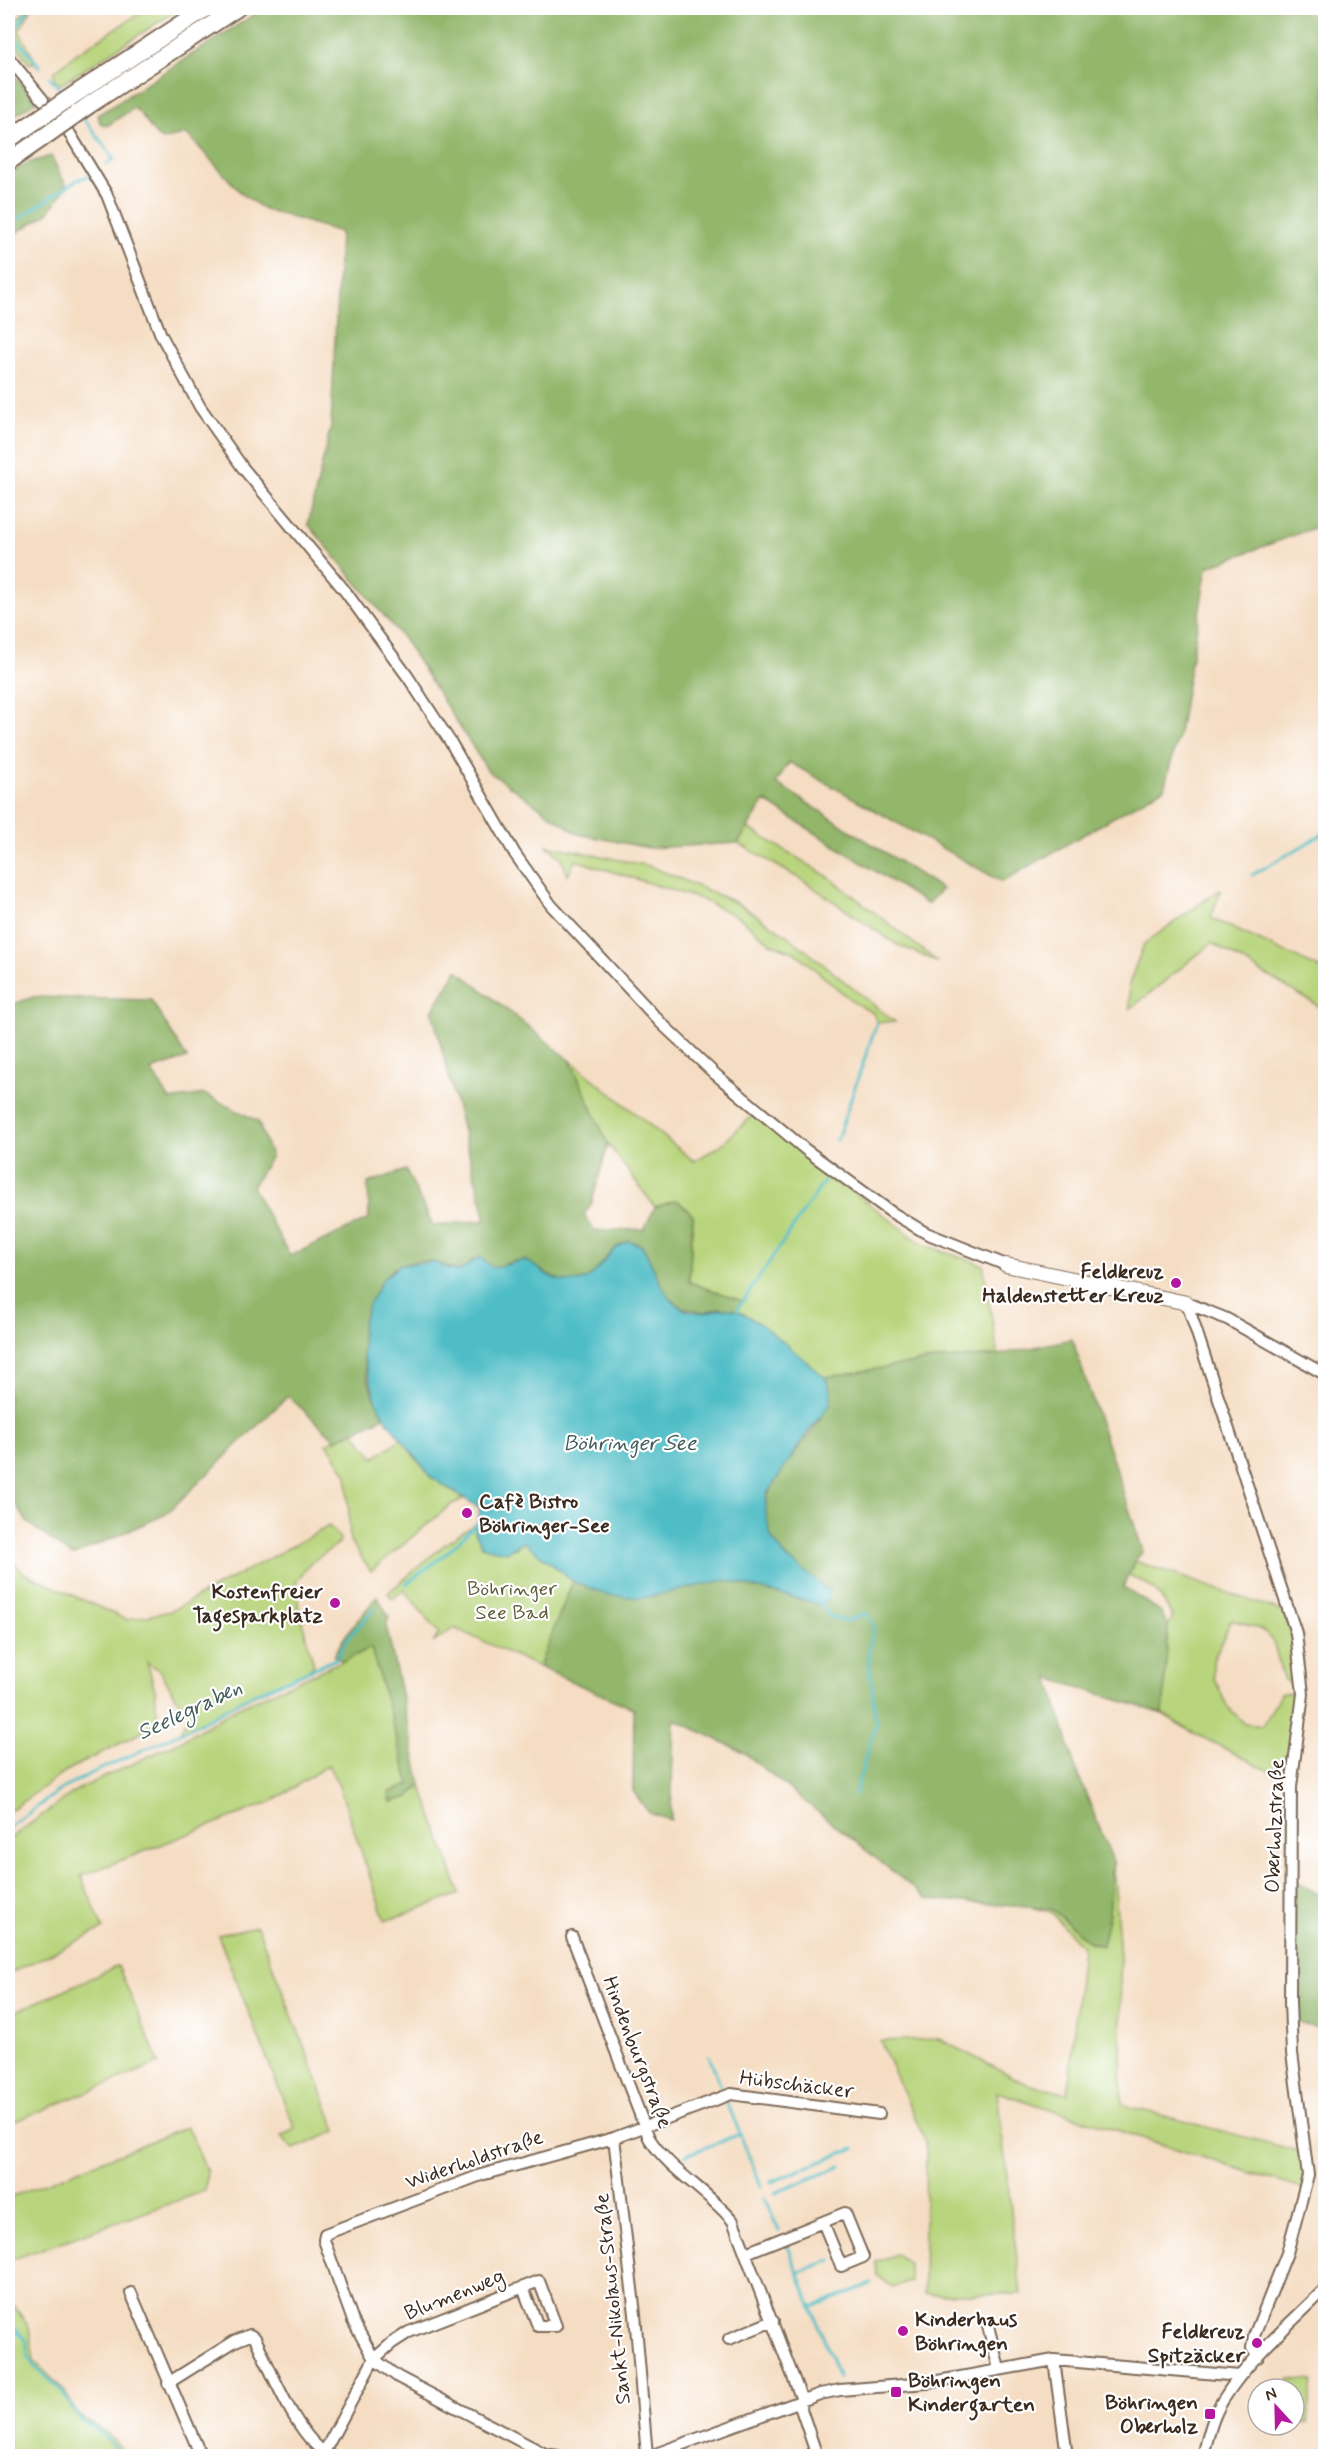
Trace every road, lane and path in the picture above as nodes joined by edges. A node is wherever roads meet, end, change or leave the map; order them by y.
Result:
1 (206, 8) edge
2 (237, 8) edge
3 (8, 57) edge
4 (85, 98) junction
5 (43, 100) dead end
6 (70, 134) dead end
7 (8, 140) edge
8 (8, 162) edge
9 (1006, 1264) joint
10 (1186, 1303) junction
11 (1326, 1375) edge
12 (572, 1937) dead end
13 (879, 2114) dead end
14 (644, 2127) junction
15 (614, 2138) junction
16 (823, 2222) junction
17 (746, 2253) junction
18 (523, 2288) dead end
19 (1326, 2288) edge
20 (131, 2293) dead end
21 (773, 2321) junction
22 (988, 2326) dead end
23 (729, 2339) dead end
24 (1258, 2357) junction
25 (374, 2359) junction
26 (1054, 2360) junction
27 (999, 2369) junction
28 (1240, 2376) junction
29 (168, 2383) junction
30 (802, 2400) junction
31 (326, 2455) edge
32 (201, 2457) edge
33 (558, 2457) edge
34 (649, 2457) edge
35 (817, 2457) edge
36 (1067, 2457) edge
37 (1203, 2457) edge

1 - 4 highway
2 - 4 highway
3 - 5 street
4 - 7 highway, bridge
4 - 8 highway, bridge
6 - 9 street
9 - 10 main road
10 - 11 street
10 - 24 street, Oberholzstraße
12 - 14 street, Hindenburgstraße
13 - 14 street, Hübschäcker
14 - 15 street, Widerholdstraße
14 - 17 street, Hindenburgstraße
15 - 25 street, Widerholdstraße
15 - 34 street, Sankt-Nikolaus-Straße
16 - 16 street
16 - 17 street
17 - 21 street, Hindenburgstraße
18 - 25 street, Blumenweg
19 - 24 street
20 - 29 street
21 - 23 street
21 - 30 street, Hindenburgstraße
22 - 27 street
24 - 28 street
25 - 31 street, Blumenweg
25 - 33 street
26 - 27 street
26 - 28 street
26 - 36 street
27 - 30 street
28 - 37 street
29 - 31 street
29 - 32 street
30 - 34 street
30 - 35 street, Hindenburgstraße

